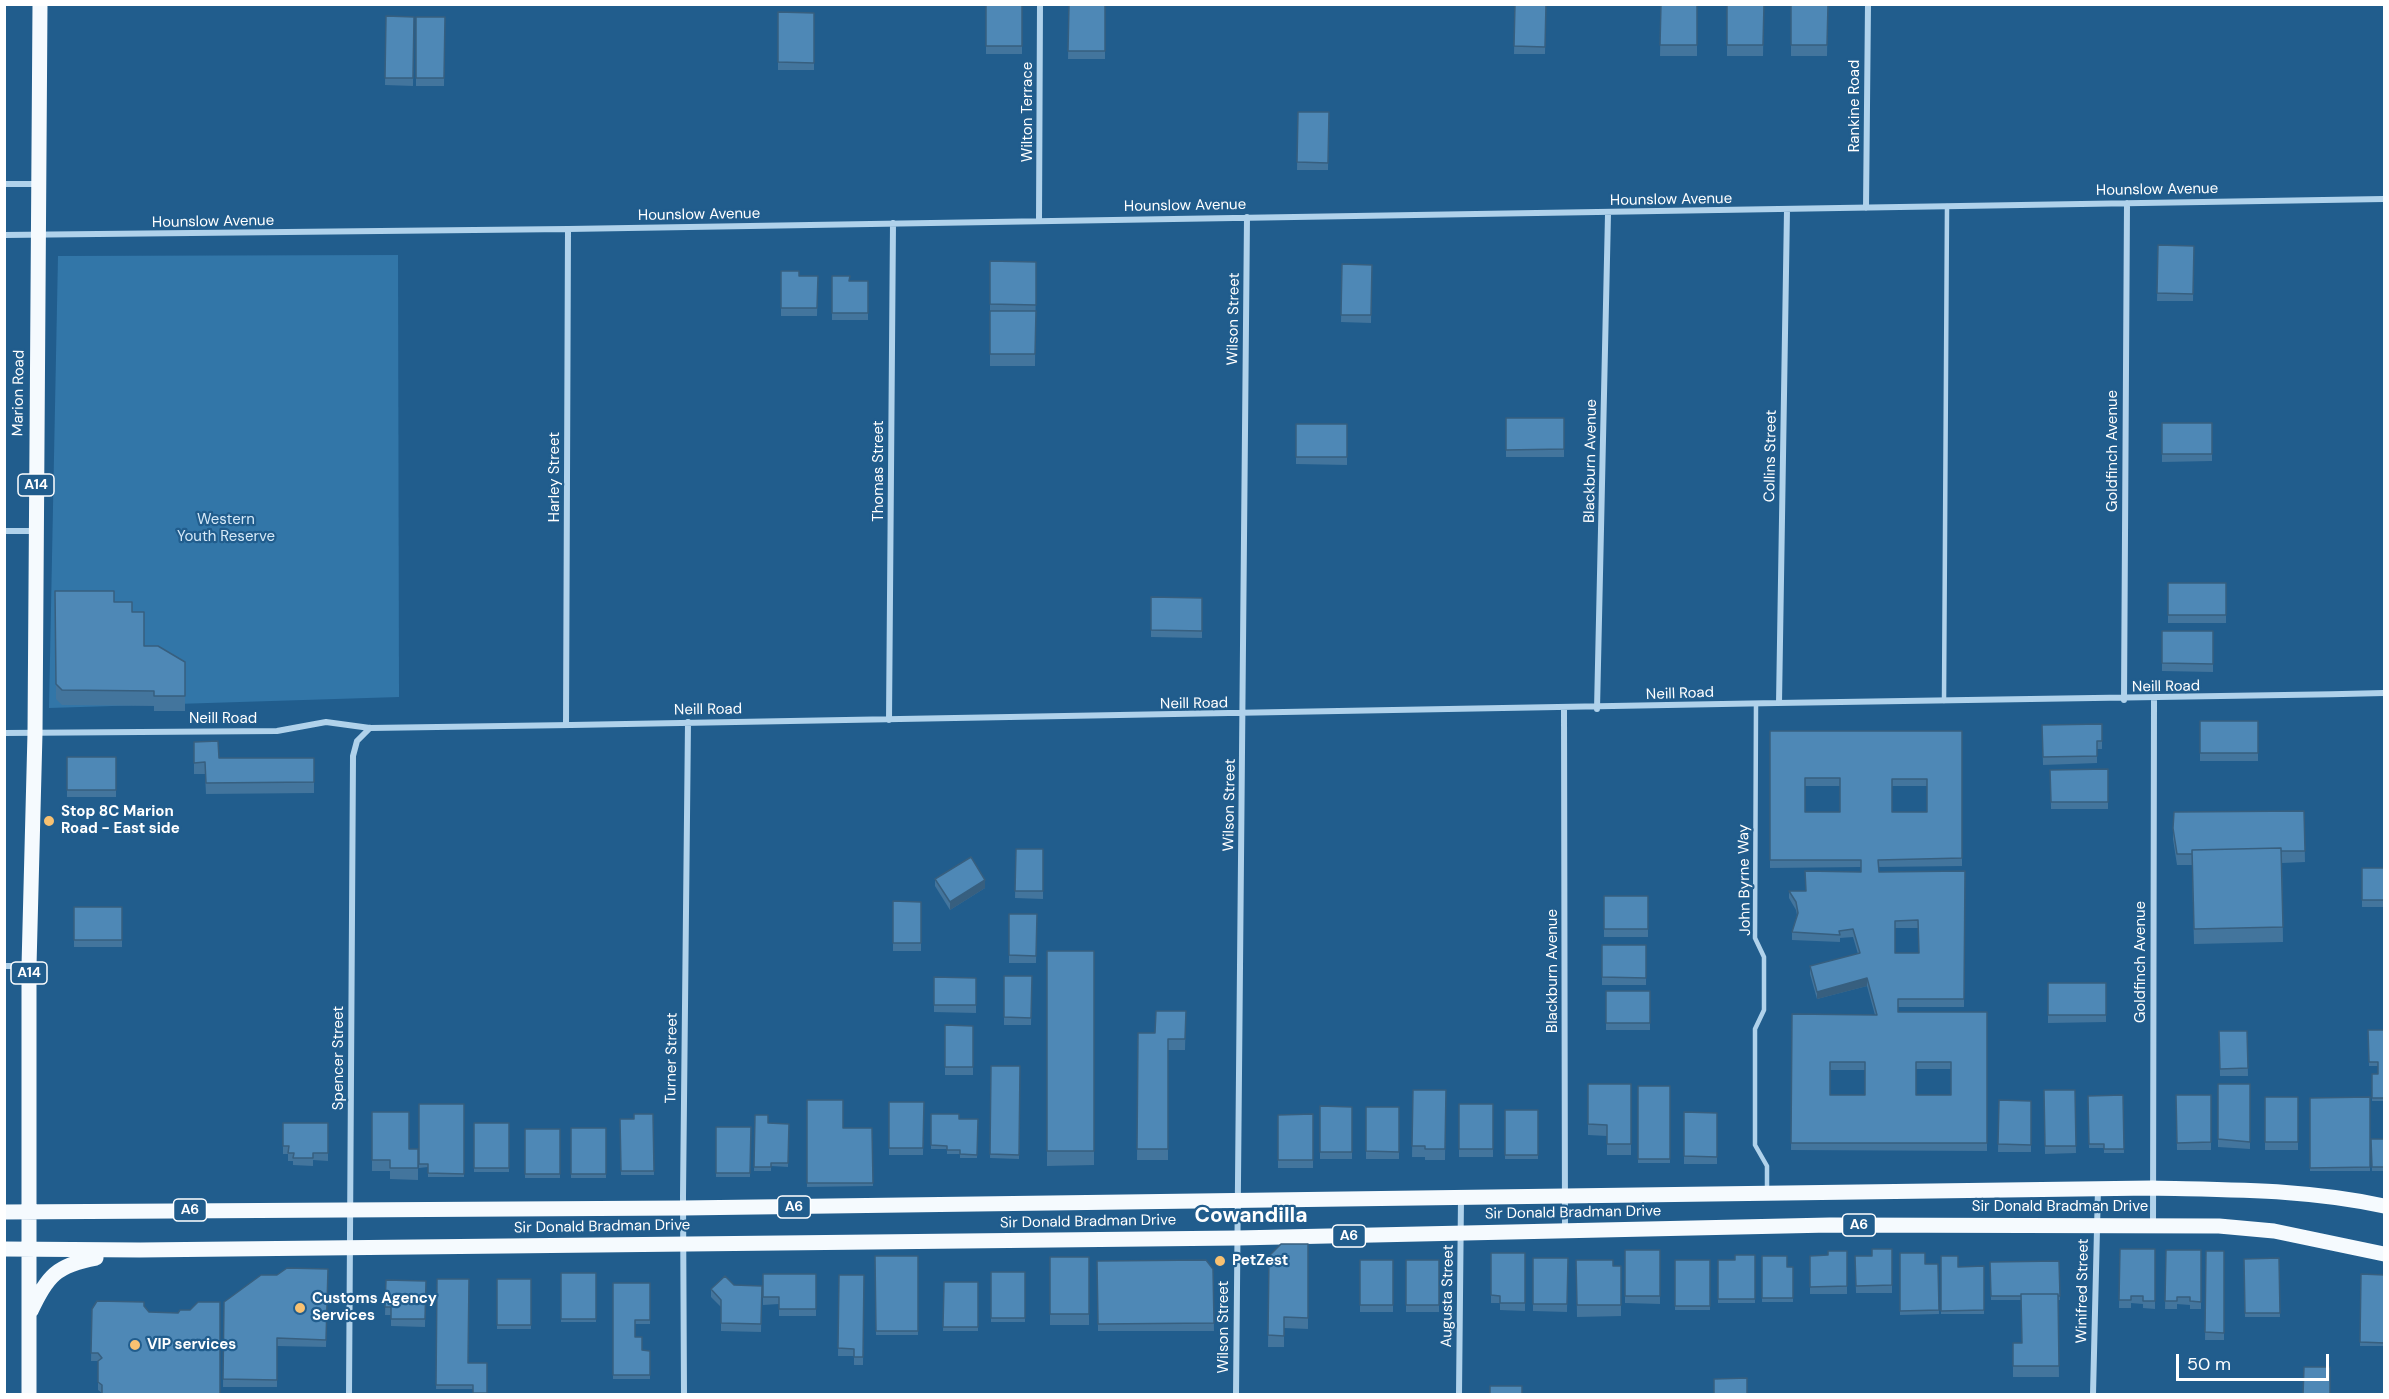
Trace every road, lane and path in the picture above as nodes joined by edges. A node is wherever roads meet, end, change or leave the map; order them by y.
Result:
1 (40, 4) edge
2 (1040, 4) edge
3 (1868, 4) edge
4 (4, 184) edge
5 (40, 184) junction
6 (2385, 197) edge
7 (2127, 203) junction
8 (1947, 206) junction
9 (1866, 208) junction
10 (1786, 210) junction
11 (1608, 214) junction
12 (1247, 217) junction
13 (1039, 220) junction
14 (893, 223) junction
15 (568, 230) junction
16 (4, 235) edge
17 (39, 236) junction
18 (4, 531) edge
19 (35, 531) junction
20 (2385, 693) edge
21 (2154, 699) junction
22 (2124, 700) junction
23 (1944, 701) junction
24 (1779, 703) junction
25 (1756, 704) junction
26 (1597, 709) junction
27 (1564, 710) junction
28 (1242, 715) junction
29 (889, 720) junction
30 (688, 722) junction
31 (566, 725) junction
32 (370, 728) junction
33 (4, 733) edge
34 (34, 733) junction
35 (4, 966) edge
36 (29, 966) junction
37 (2098, 1188) junction
38 (2152, 1188) junction
39 (1767, 1194) junction
40 (1461, 1198) junction
41 (1565, 1198) junction
42 (2385, 1199) edge
43 (1238, 1200) junction
44 (2360, 1201) junction
45 (2385, 1206) edge
46 (350, 1208) junction
47 (683, 1208) junction
48 (4, 1212) edge
49 (30, 1213) junction
50 (2097, 1225) junction
51 (2153, 1225) junction
52 (1564, 1232) junction
53 (1461, 1234) junction
54 (1237, 1238) junction
55 (683, 1244) junction
56 (350, 1248) junction
57 (4, 1249) edge
58 (30, 1250) junction
59 (140, 1250) junction
60 (2385, 1254) edge
61 (29, 1314) junction
62 (29, 1395) edge
63 (349, 1395) edge
64 (684, 1395) edge
65 (1236, 1395) edge
66 (1459, 1395) edge
67 (2093, 1395) edge

1 - 5 main road, Marion Road / A14
2 - 13 street, Wilton Terrace
3 - 9 street, Rankine Road
4 - 5 street
5 - 17 main road, Marion Road / A14
6 - 7 street, Hounslow Avenue
7 - 8 street, Hounslow Avenue
7 - 22 street, Goldfinch Avenue
8 - 9 street, Hounslow Avenue
8 - 23 lane
9 - 10 street, Hounslow Avenue
10 - 11 street, Hounslow Avenue
10 - 24 street, Collins Street
11 - 12 street, Hounslow Avenue
11 - 26 street, Blackburn Avenue
12 - 13 street, Hounslow Avenue
12 - 28 street, Wilson Street
13 - 14 street, Hounslow Avenue
14 - 15 street, Hounslow Avenue
14 - 29 street, Thomas Street
15 - 17 street, Hounslow Avenue
15 - 31 street, Harley Street
16 - 17 street, Hounslow Avenue
17 - 19 main road, Marion Road / A14
18 - 19 street
19 - 34 main road, Marion Road / A14
20 - 21 street, Neill Road
21 - 22 street, Neill Road
21 - 38 street, Goldfinch Avenue
22 - 23 street, Neill Road
23 - 24 street, Neill Road
24 - 25 street, Neill Road
25 - 26 street, Neill Road
25 - 39 lane, John Byrne Way
26 - 27 street, Neill Road
27 - 28 street, Neill Road
27 - 41 street, Blackburn Avenue
28 - 29 street, Neill Road
28 - 43 street, Wilson Street
29 - 30 street, Neill Road
30 - 31 street, Neill Road
30 - 47 street, Turner Street
31 - 32 street, Neill Road
32 - 34 street, Neill Road
32 - 46 street, Spencer Street
33 - 34 street, Neill Road
34 - 36 main road, Marion Road / A14
35 - 36 street
36 - 49 main road, Marion Road / A14
37 - 38 main road, Sir Donald Bradman Drive / A6
37 - 39 main road, Sir Donald Bradman Drive / A6
37 - 50 street, Winifred Street
38 - 44 main road, Sir Donald Bradman Drive / A6
38 - 51 street, Goldfinch Avenue
39 - 41 main road, Sir Donald Bradman Drive / A6
40 - 41 main road, Sir Donald Bradman Drive / A6
40 - 43 main road, Sir Donald Bradman Drive / A6
40 - 53 street, Augusta Street
41 - 52 street, Blackburn Avenue
42 - 44 main road
43 - 47 main road, Sir Donald Bradman Drive / A6
43 - 54 street, Wilson Street
44 - 45 main road, Sir Donald Bradman Drive / A6
46 - 47 main road, Sir Donald Bradman Drive / A6
46 - 49 main road, Sir Donald Bradman Drive / A6
46 - 56 street, Spencer Street
47 - 55 street, Turner Street
48 - 49 main road, Sir Donald Bradman Drive / A6
49 - 58 main road, Marion Road / A14
50 - 51 main road, Sir Donald Bradman Drive / A6
50 - 52 main road, Sir Donald Bradman Drive / A6
50 - 67 street, Winifred Street
51 - 60 main road, Sir Donald Bradman Drive / A6
52 - 53 main road, Sir Donald Bradman Drive / A6
53 - 54 main road, Sir Donald Bradman Drive / A6
53 - 66 street, Augusta Street
54 - 55 main road, Sir Donald Bradman Drive / A6
54 - 65 street, Wilson Street
55 - 56 main road, Sir Donald Bradman Drive / A6
55 - 64 street, Turner Street
56 - 59 main road, Sir Donald Bradman Drive / A6
56 - 63 street, Spencer Street
57 - 58 main road, Sir Donald Bradman Drive / A6
58 - 59 main road, Sir Donald Bradman Drive / A6
58 - 61 main road, Marion Road / A14
59 - 61 main road
61 - 62 main road, Marion Road / A14

